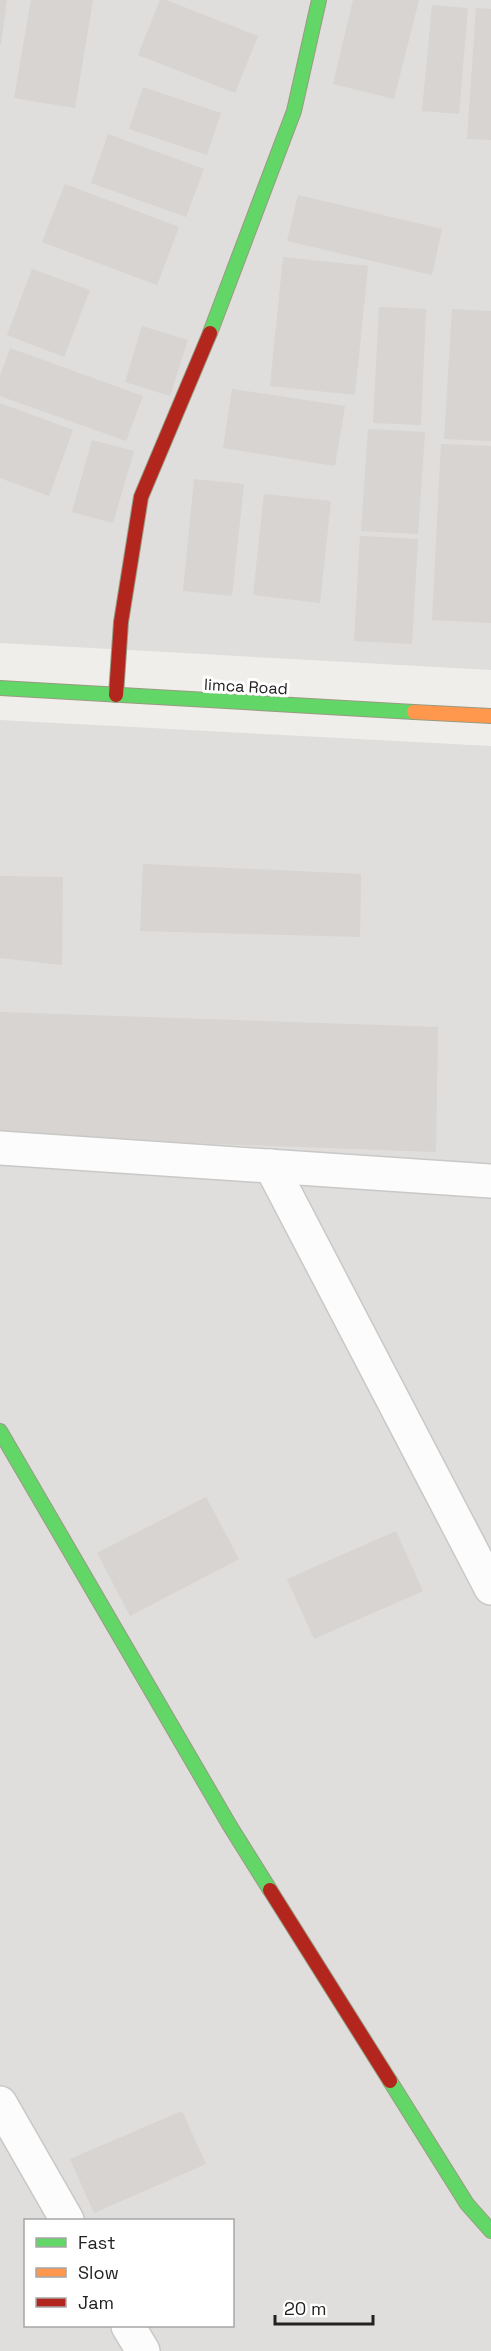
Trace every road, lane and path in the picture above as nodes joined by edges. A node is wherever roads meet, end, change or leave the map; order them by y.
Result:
1 (319, 0) edge
2 (0, 688) edge
3 (116, 695) junction
4 (491, 716) edge
5 (0, 1148) edge
6 (271, 1166) junction
7 (491, 1181) edge
8 (0, 1431) edge
9 (491, 1588) edge
10 (0, 2103) edge
11 (67, 2219) edge
12 (491, 2231) edge
13 (129, 2327) edge
14 (143, 2351) edge

1 - 3 street
2 - 3 street, limca Road
3 - 4 street, limca Road
5 - 6 street
6 - 7 street
6 - 9 street
8 - 12 street
10 - 11 street
13 - 14 street

